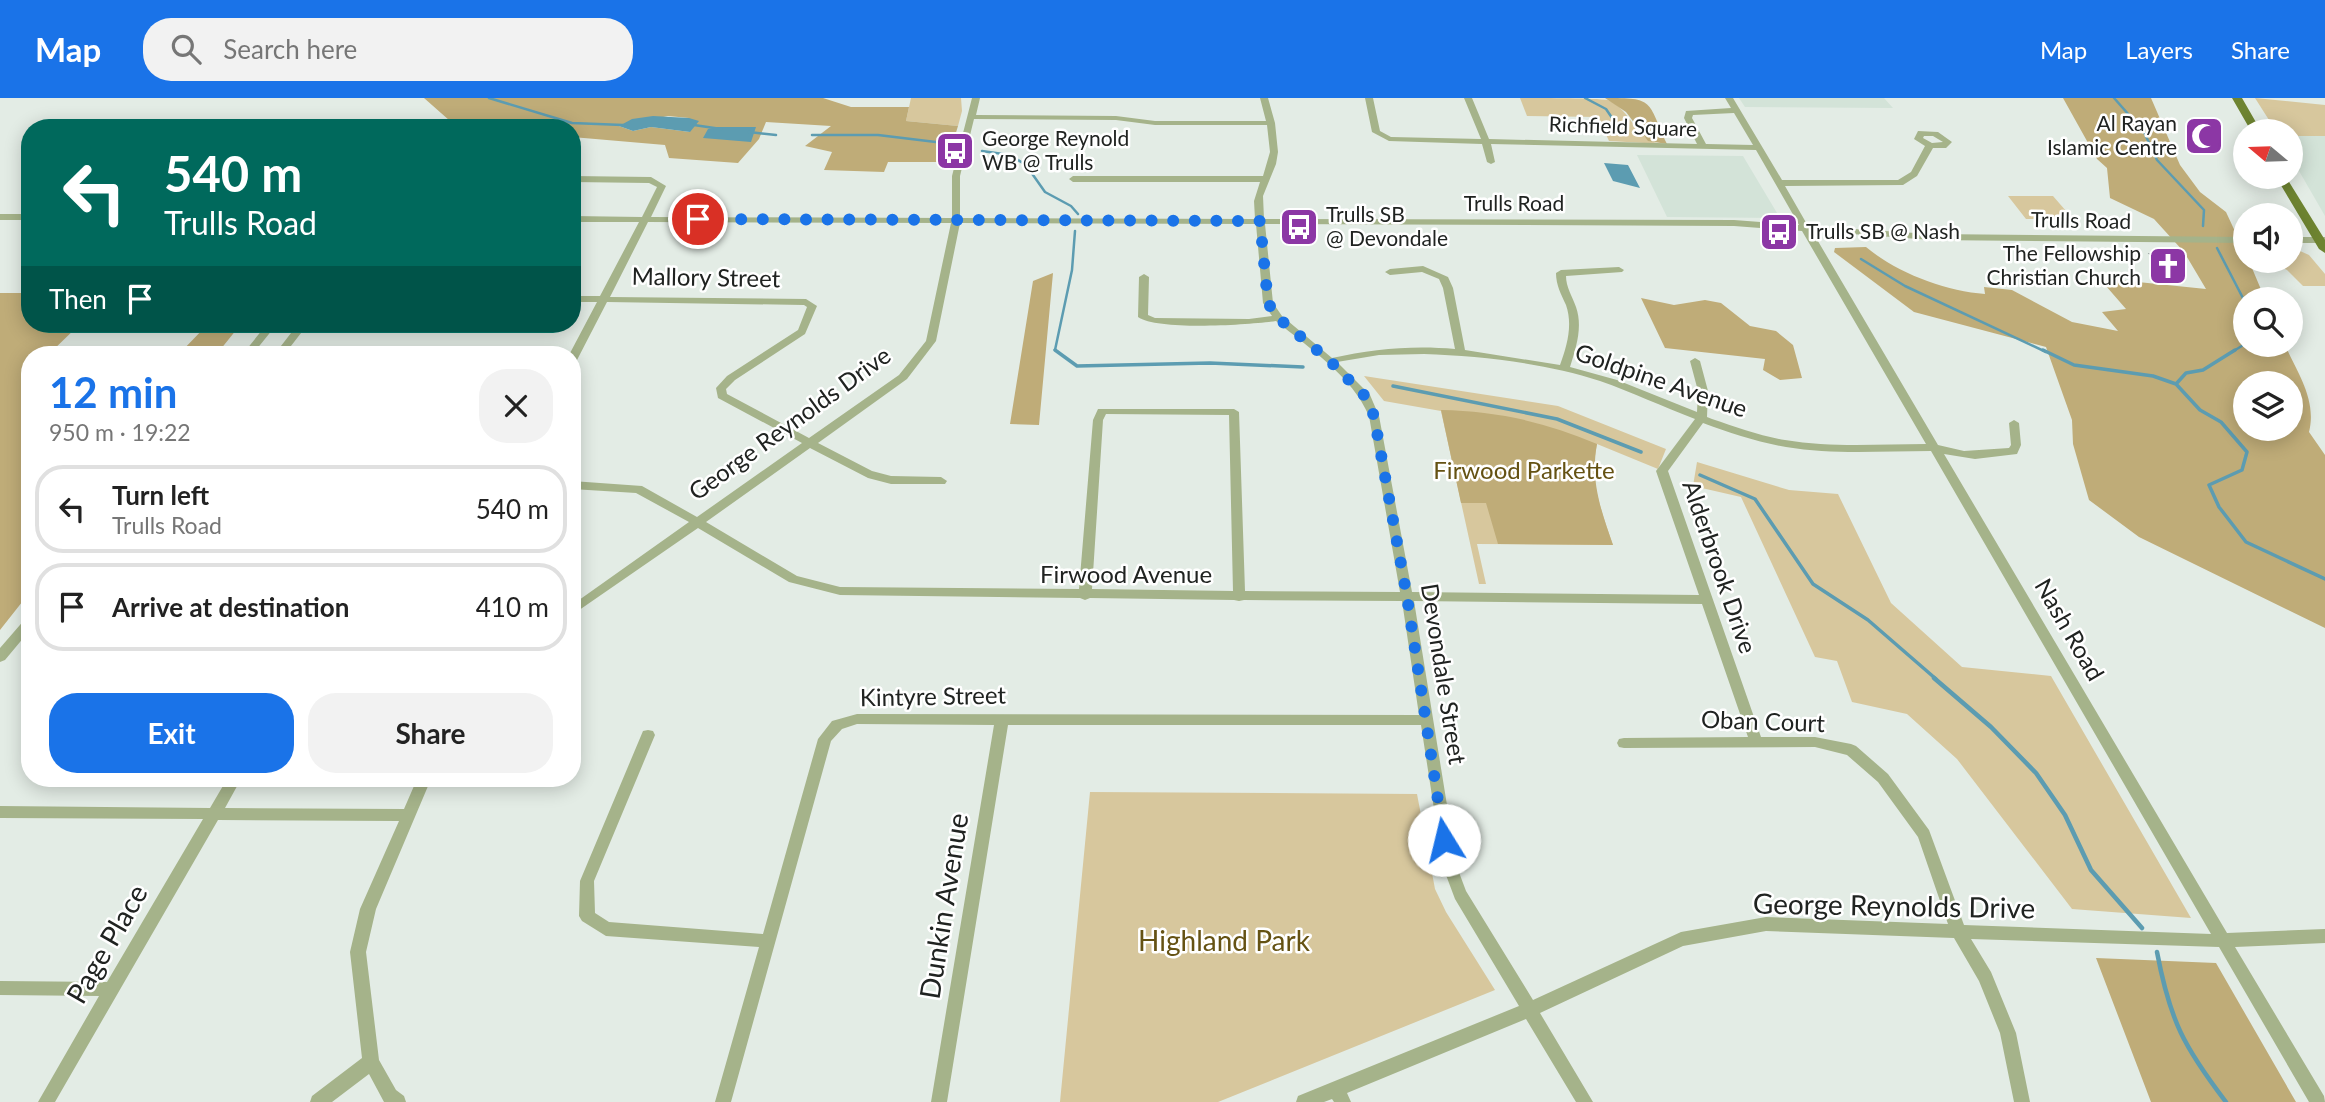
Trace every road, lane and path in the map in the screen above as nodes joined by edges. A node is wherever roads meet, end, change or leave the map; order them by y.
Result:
1 (976, 98) edge
2 (1264, 98) edge
3 (1369, 98) edge
4 (1468, 98) edge
5 (1729, 98) edge
6 (2237, 98) edge
7 (1737, 110) junction
8 (972, 117) junction
9 (2249, 119) edge
10 (1271, 123) junction
11 (1486, 142) junction
12 (1930, 145) dead end
13 (1703, 147) junction
14 (1759, 148) junction
15 (1491, 162) dead end
16 (1073, 178) dead end
17 (581, 179) edge
18 (1266, 179) junction
19 (1778, 183) junction
20 (2288, 189) edge
21 (0, 217) edge
22 (21, 217) edge
23 (581, 219) edge
24 (644, 219) junction
25 (956, 220) junction
26 (1260, 221) junction
27 (1805, 228) junction
28 (2233, 240) edge
29 (2303, 241) edge
30 (2322, 243) edge
31 (1619, 270) dead end
32 (1390, 272) dead end
33 (1144, 277) dead end
34 (604, 298) junction
35 (581, 299) edge
36 (1278, 318) junction
37 (579, 346) edge
38 (1460, 351) junction
39 (1330, 361) junction
40 (1695, 361) dead end
41 (1564, 369) junction
42 (1702, 417) junction
43 (2014, 423) dead end
44 (812, 442) junction
45 (1937, 448) junction
46 (941, 481) dead end
47 (581, 486) edge
48 (695, 522) junction
49 (1084, 596) junction
50 (1239, 597) junction
51 (1407, 597) junction
52 (1705, 600) junction
53 (581, 604) edge
54 (21, 632) edge
55 (0, 657) edge
56 (1002, 718) junction
57 (1425, 720) junction
58 (648, 735) dead end
59 (1756, 741) junction
60 (1624, 743) dead end
61 (229, 787) edge
62 (420, 787) edge
63 (0, 812) edge
64 (214, 813) junction
65 (408, 815) junction
66 (1959, 933) junction
67 (2325, 936) edge
68 (768, 941) junction
69 (2224, 941) junction
70 (0, 988) edge
71 (112, 989) junction
72 (1531, 1009) junction
73 (371, 1062) junction
74 (1340, 1095) edge
75 (46, 1102) edge
76 (318, 1102) edge
77 (398, 1102) edge
78 (723, 1102) edge
79 (939, 1102) edge
80 (1304, 1102) edge
81 (1585, 1102) edge
82 (2022, 1102) edge
83 (2318, 1102) edge

1 - 8 street, George Reynolds Drive
2 - 10 street
3 - 11 street, Richfield Square
4 - 11 street
5 - 7 street, Nash Road
6 - 9 main road
7 - 13 street
7 - 14 street, Nash Road
8 - 10 street
8 - 25 street, George Reynolds Drive
10 - 18 street
11 - 13 street, Richfield Square
11 - 15 street
12 - 19 street
13 - 14 street, Richfield Square
14 - 19 street, Nash Road
16 - 18 street
17 - 24 street
18 - 26 street
19 - 27 street, Nash Road
20 - 30 main road
21 - 22 street
23 - 24 street, Trulls Road
24 - 25 street, Trulls Road
24 - 34 street
25 - 26 street, Trulls Road
25 - 44 street, George Reynolds Drive
26 - 27 street, Trulls Road
26 - 36 street
27 - 28 street, Trulls Road
27 - 45 street, Nash Road
29 - 30 street
31 - 41 street
32 - 38 street
33 - 36 street
34 - 35 street, Mallory Street
34 - 37 street
34 - 44 street, Mallory Street
36 - 39 street, Devondale Street
38 - 39 street, Goldpine Avenue
38 - 41 street, Goldpine Avenue
39 - 51 street, Devondale Street
40 - 42 street
41 - 42 street, Goldpine Avenue
42 - 45 street, Goldpine Avenue
42 - 52 street, Alderbrook Drive
43 - 45 street, Goldpine Avenue
44 - 46 street
44 - 48 street, George Reynolds Drive
45 - 69 street, Nash Road
47 - 48 street, Firwood Avenue
48 - 49 street, Firwood Avenue
48 - 53 street, George Reynolds Drive
49 - 50 street, Firwood Avenue
49 - 50 street
50 - 51 street, Firwood Avenue
51 - 52 street, Firwood Avenue
51 - 57 street, Devondale Street
52 - 59 street, Alderbrook Drive
54 - 55 street
56 - 57 street, Kintyre Street
56 - 68 street, Kintyre Street
56 - 79 street, Dunkin Avenue
57 - 72 street, Devondale Street
58 - 68 street
59 - 60 street, Oban Court
59 - 66 street, Oban Court
61 - 64 street, Page Place
62 - 65 street
63 - 64 street
64 - 65 street
64 - 71 street, Page Place
65 - 73 street
66 - 69 street, George Reynolds Drive
66 - 72 street, George Reynolds Drive
66 - 82 street
67 - 69 street, George Reynolds Drive
68 - 78 street, Kintyre Street
69 - 83 street, Nash Road
70 - 71 street
71 - 75 street, Page Place
72 - 74 street, George Reynolds Drive
72 - 81 street, Devondale Street
73 - 76 street
73 - 77 street
74 - 80 street, George Reynolds Drive

